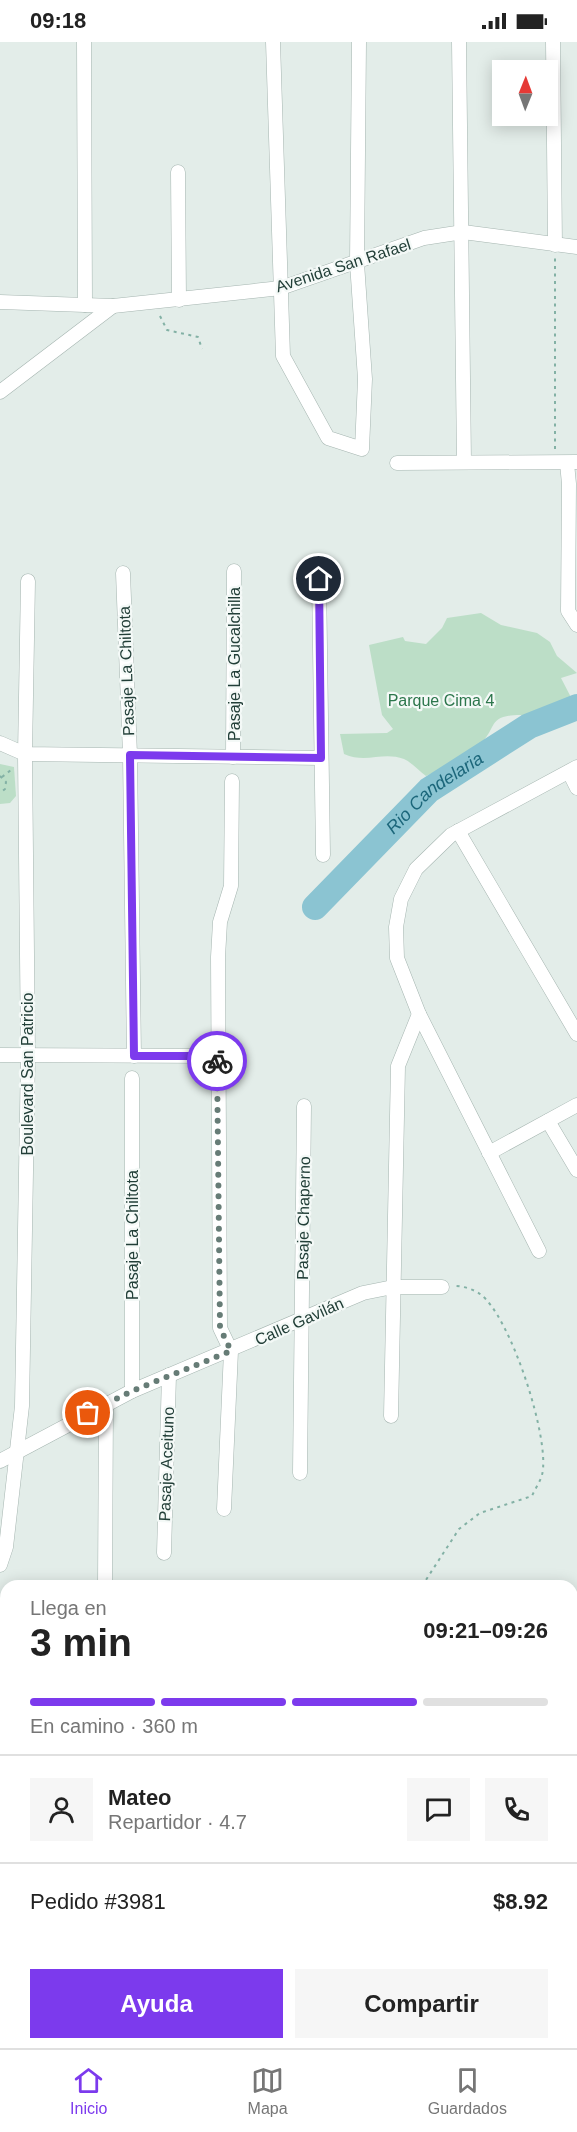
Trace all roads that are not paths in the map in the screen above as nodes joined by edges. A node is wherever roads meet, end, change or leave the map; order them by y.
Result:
1 (84, 42) edge
2 (273, 42) edge
3 (359, 42) edge
4 (459, 42) edge
5 (553, 42) edge
6 (178, 172) dead end
7 (463, 232) junction
8 (555, 245) junction
9 (577, 248) edge
10 (357, 263) junction
11 (281, 288) junction
12 (179, 300) junction
13 (0, 302) edge
14 (85, 305) junction
15 (114, 306) junction
16 (0, 392) edge
17 (464, 462) junction
18 (566, 462) edge
19 (397, 463) dead end
20 (234, 571) dead end
21 (123, 573) dead end
22 (319, 579) dead end
23 (28, 581) dead end
24 (577, 625) edge
25 (0, 743) edge
26 (25, 754) junction
27 (130, 755) junction
28 (233, 757) junction
29 (321, 758) junction
30 (573, 770) edge
31 (232, 781) dead end
32 (577, 788) edge
33 (458, 831) junction
34 (323, 855) dead end
35 (419, 1014) junction
36 (577, 1034) edge
37 (0, 1055) edge
38 (28, 1055) junction
39 (134, 1056) junction
40 (217, 1056) junction
41 (132, 1078) dead end
42 (577, 1105) edge
43 (304, 1106) dead end
44 (548, 1121) junction
45 (489, 1153) junction
46 (577, 1170) edge
47 (539, 1251) dead end
48 (393, 1287) junction
49 (442, 1287) road end
50 (302, 1320) junction
51 (231, 1351) junction
52 (169, 1375) junction
53 (132, 1391) junction
54 (106, 1404) junction
55 (391, 1416) dead end
56 (19, 1451) junction
57 (0, 1461) edge
58 (300, 1473) dead end
59 (224, 1509) dead end
60 (164, 1553) dead end
61 (0, 1565) edge
62 (105, 1580) edge

1 - 14 street
2 - 11 street
3 - 10 street
4 - 7 street
5 - 8 street
6 - 12 street
7 - 8 street, Avenida San Rafael
7 - 10 street, Avenida San Rafael
7 - 17 street
8 - 9 street, Avenida San Rafael
10 - 11 street, Avenida San Rafael
10 - 11 street
11 - 12 street, Avenida San Rafael
12 - 15 street, Avenida San Rafael
13 - 14 street, Avenida San Rafael
14 - 15 street, Avenida San Rafael
15 - 16 street
17 - 18 street
17 - 19 street
18 - 24 street
20 - 28 street, Pasaje La Gucalchilla
21 - 27 street, Pasaje La Chiltota
22 - 29 street
23 - 26 street, Boulevard San Patricio
25 - 26 street
26 - 27 street
26 - 38 street, Boulevard San Patricio
27 - 28 street
27 - 39 street, Pasaje La Chiltota
28 - 29 street
29 - 34 street
30 - 32 street
30 - 33 street
31 - 40 street
33 - 35 street
33 - 36 street
35 - 45 street
35 - 48 street
37 - 38 street
38 - 39 street
38 - 56 street, Boulevard San Patricio
39 - 40 street
40 - 51 street
41 - 53 street, Pasaje La Chiltota
42 - 44 street
43 - 50 street, Pasaje Chaperno
44 - 45 street
44 - 46 street
45 - 47 street
48 - 49 street, Calle Gavilán
48 - 50 street, Calle Gavilán
48 - 55 street
50 - 51 street, Calle Gavilán
50 - 58 street, Pasaje Chaperno
51 - 52 street, Calle Gavilán
51 - 59 street
52 - 53 street, Calle Gavilán
52 - 60 street, Pasaje Aceituno
53 - 54 street, Calle Gavilán
54 - 56 street, Calle Gavilán
54 - 62 street
56 - 57 street, Calle Gavilán
56 - 61 street, Boulevard San Patricio

